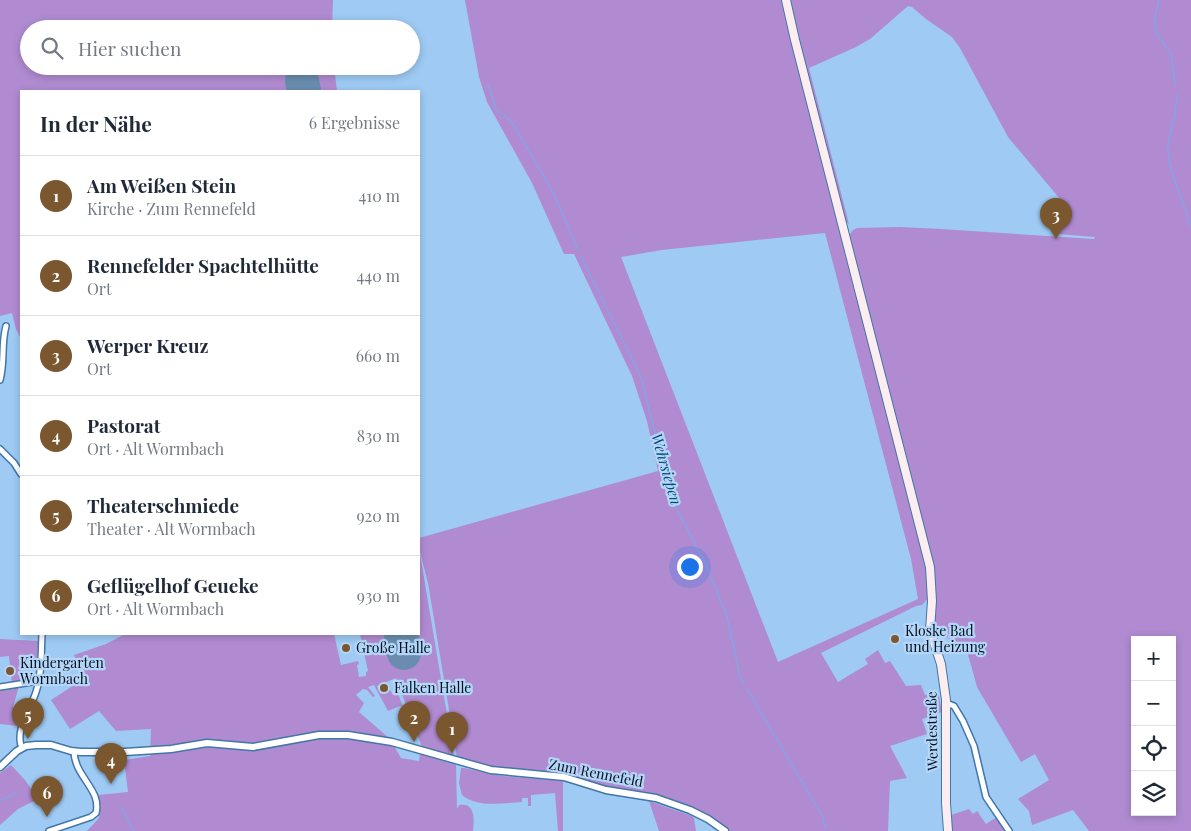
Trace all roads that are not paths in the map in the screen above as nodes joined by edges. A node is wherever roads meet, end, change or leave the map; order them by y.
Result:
1 (786, 0) edge
2 (6, 326) dead end
3 (0, 380) edge
4 (1, 451) edge
5 (20, 473) edge
6 (42, 635) edge
7 (39, 681) junction
8 (0, 687) edge
9 (946, 703) junction
10 (22, 748) junction
11 (74, 752) junction
12 (0, 768) edge
13 (49, 831) edge
14 (725, 831) edge
15 (948, 831) edge
16 (1009, 831) edge

1 - 9 main road, Werdestraße
2 - 3 street
4 - 5 street
6 - 7 street
7 - 8 street
7 - 10 street
9 - 15 main road, Werdestraße
9 - 16 street
10 - 11 street, Zum Rennefeld
10 - 12 street
11 - 13 street
11 - 14 street, Zum Rennefeld

